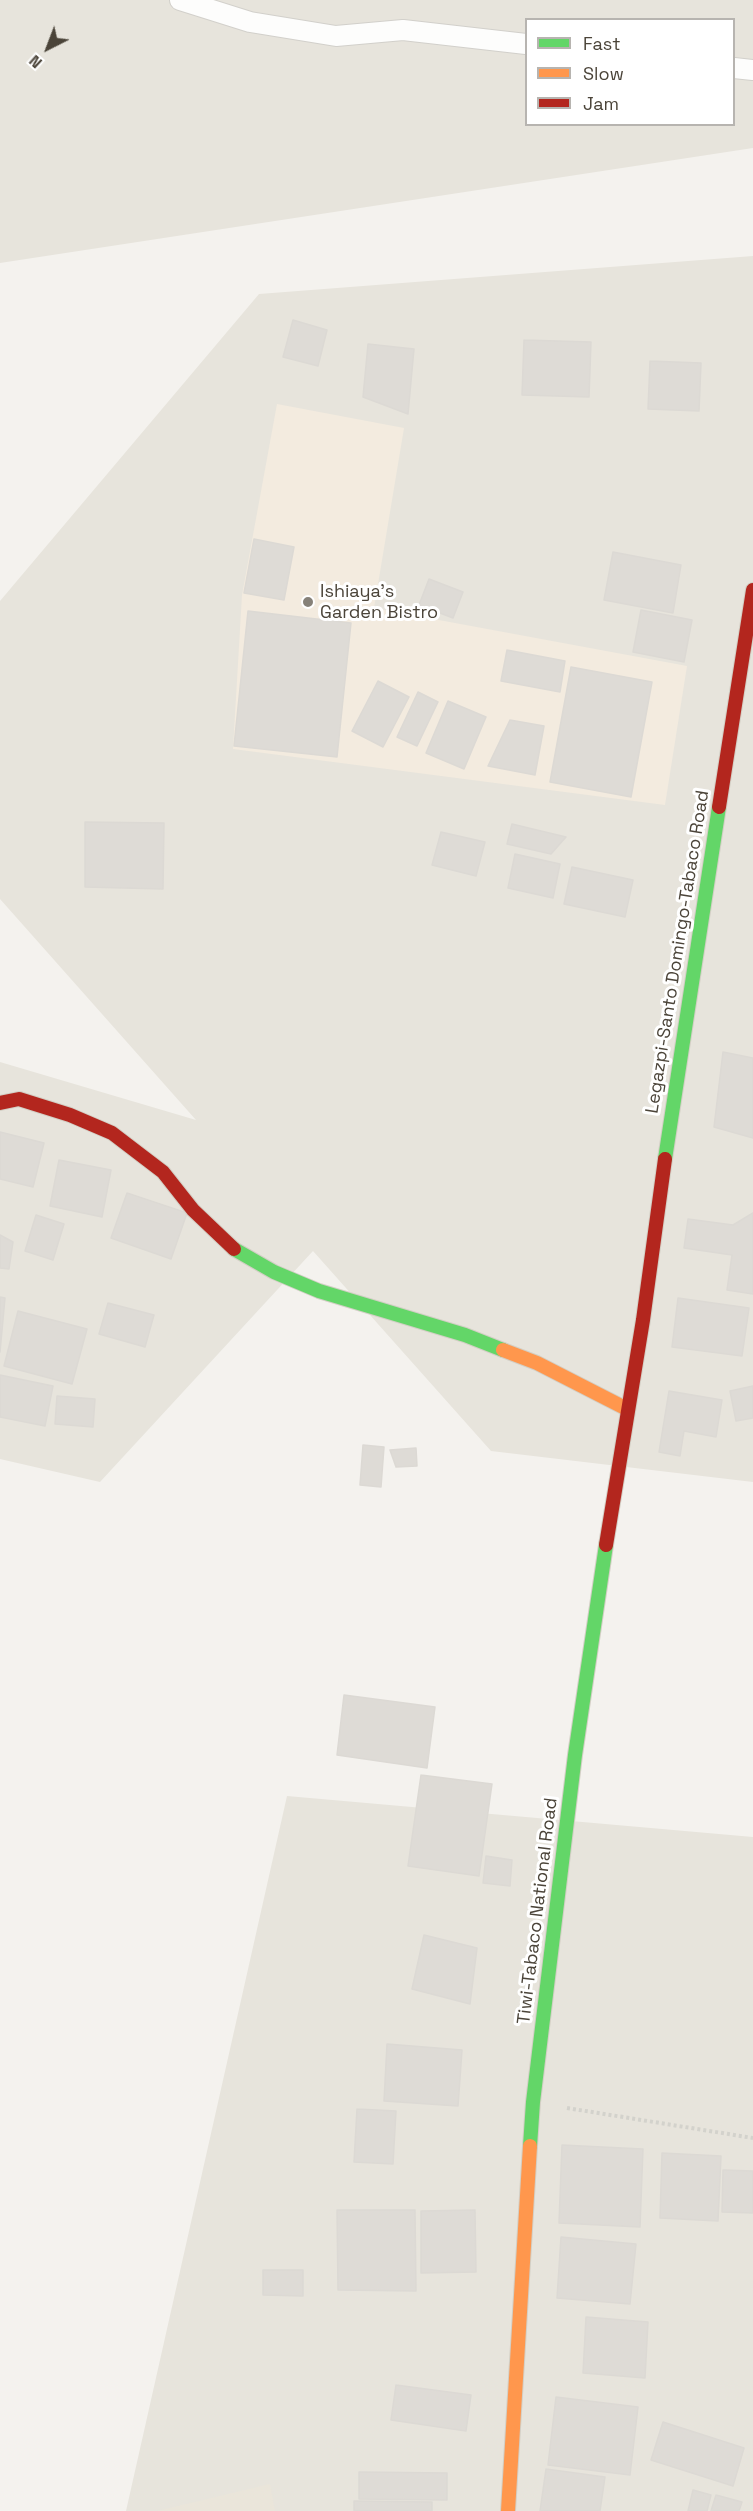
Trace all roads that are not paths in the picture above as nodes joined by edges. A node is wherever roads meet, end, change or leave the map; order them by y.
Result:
1 (180, 0) edge
2 (525, 44) edge
3 (735, 68) edge
4 (753, 70) edge
5 (753, 590) edge
6 (0, 1103) edge
7 (643, 1320) joint
8 (627, 1409) junction
9 (508, 2511) edge

1 - 2 lane
3 - 4 lane
5 - 7 main road, Legazpi-Santo Domingo-Tabaco Road
6 - 8 main road
7 - 8 main road, Tiwi-Tabaco National Road
8 - 9 main road, Tiwi-Tabaco National Road

